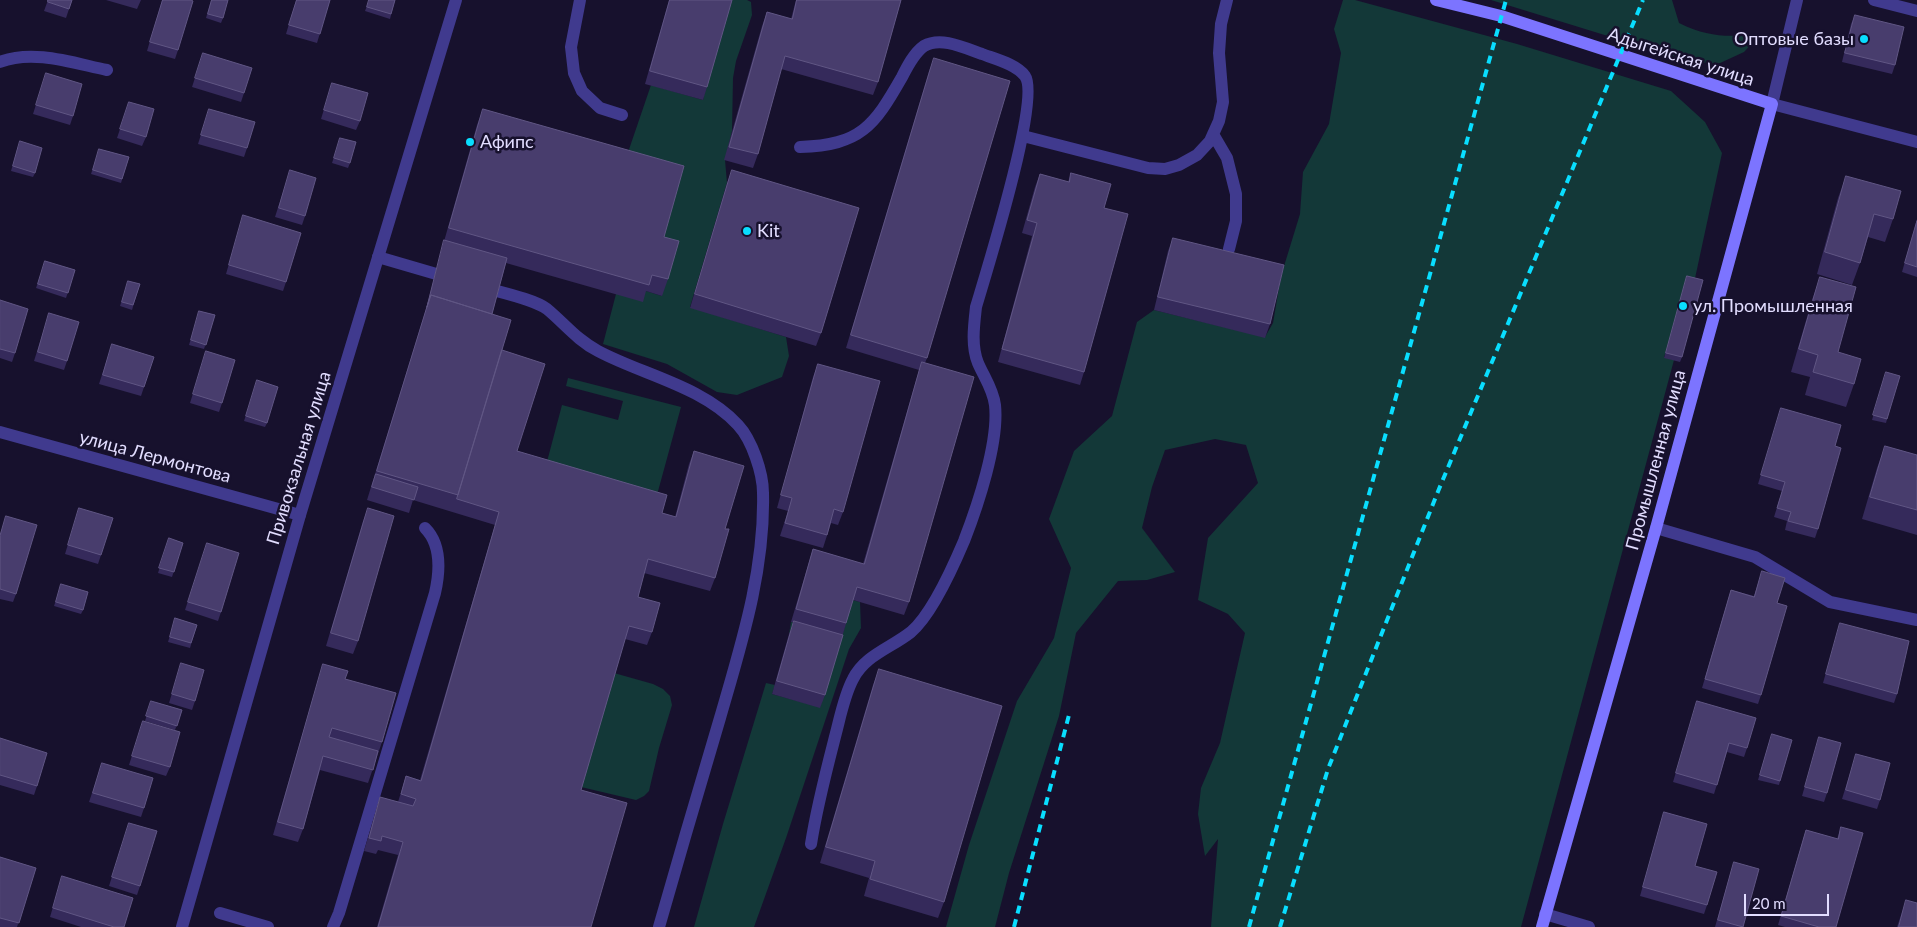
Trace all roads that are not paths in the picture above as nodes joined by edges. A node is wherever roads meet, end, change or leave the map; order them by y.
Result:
1 (456, 0) edge
2 (580, 0) edge
3 (1227, 0) edge
4 (1436, 0) edge
5 (1797, 0) edge
6 (1874, 0) edge
7 (1917, 11) edge
8 (0, 62) edge
9 (107, 70) dead end
10 (1772, 104) junction
11 (622, 114) dead end
12 (1213, 134) junction
13 (1023, 136) junction
14 (1917, 142) edge
15 (800, 147) dead end
16 (1229, 249) dead end
17 (378, 257) junction
18 (0, 432) edge
19 (300, 515) junction
20 (424, 528) dead end
21 (1656, 528) junction
22 (1917, 620) edge
23 (810, 844) dead end
24 (220, 913) dead end
25 (1545, 914) junction
26 (182, 927) edge
27 (268, 927) edge
28 (334, 927) edge
29 (659, 927) edge
30 (1542, 927) edge
31 (1589, 927) edge

1 - 17 street, Привокзальная улица
2 - 11 street
3 - 12 street
4 - 10 main road, Адыгейская улица
5 - 10 street, Промышленная улица
6 - 7 street
8 - 9 street
10 - 14 street, Адыгейская улица
10 - 21 main road, Промышленная улица
12 - 13 street
12 - 16 street
13 - 15 street
13 - 23 street
17 - 19 street, Привокзальная улица
17 - 29 street
18 - 19 street, улица Лермонтова
19 - 26 street, Привокзальная улица
20 - 28 street
21 - 22 street
21 - 25 main road, Промышленная улица
24 - 27 street
25 - 30 main road, Промышленная улица
25 - 31 street

